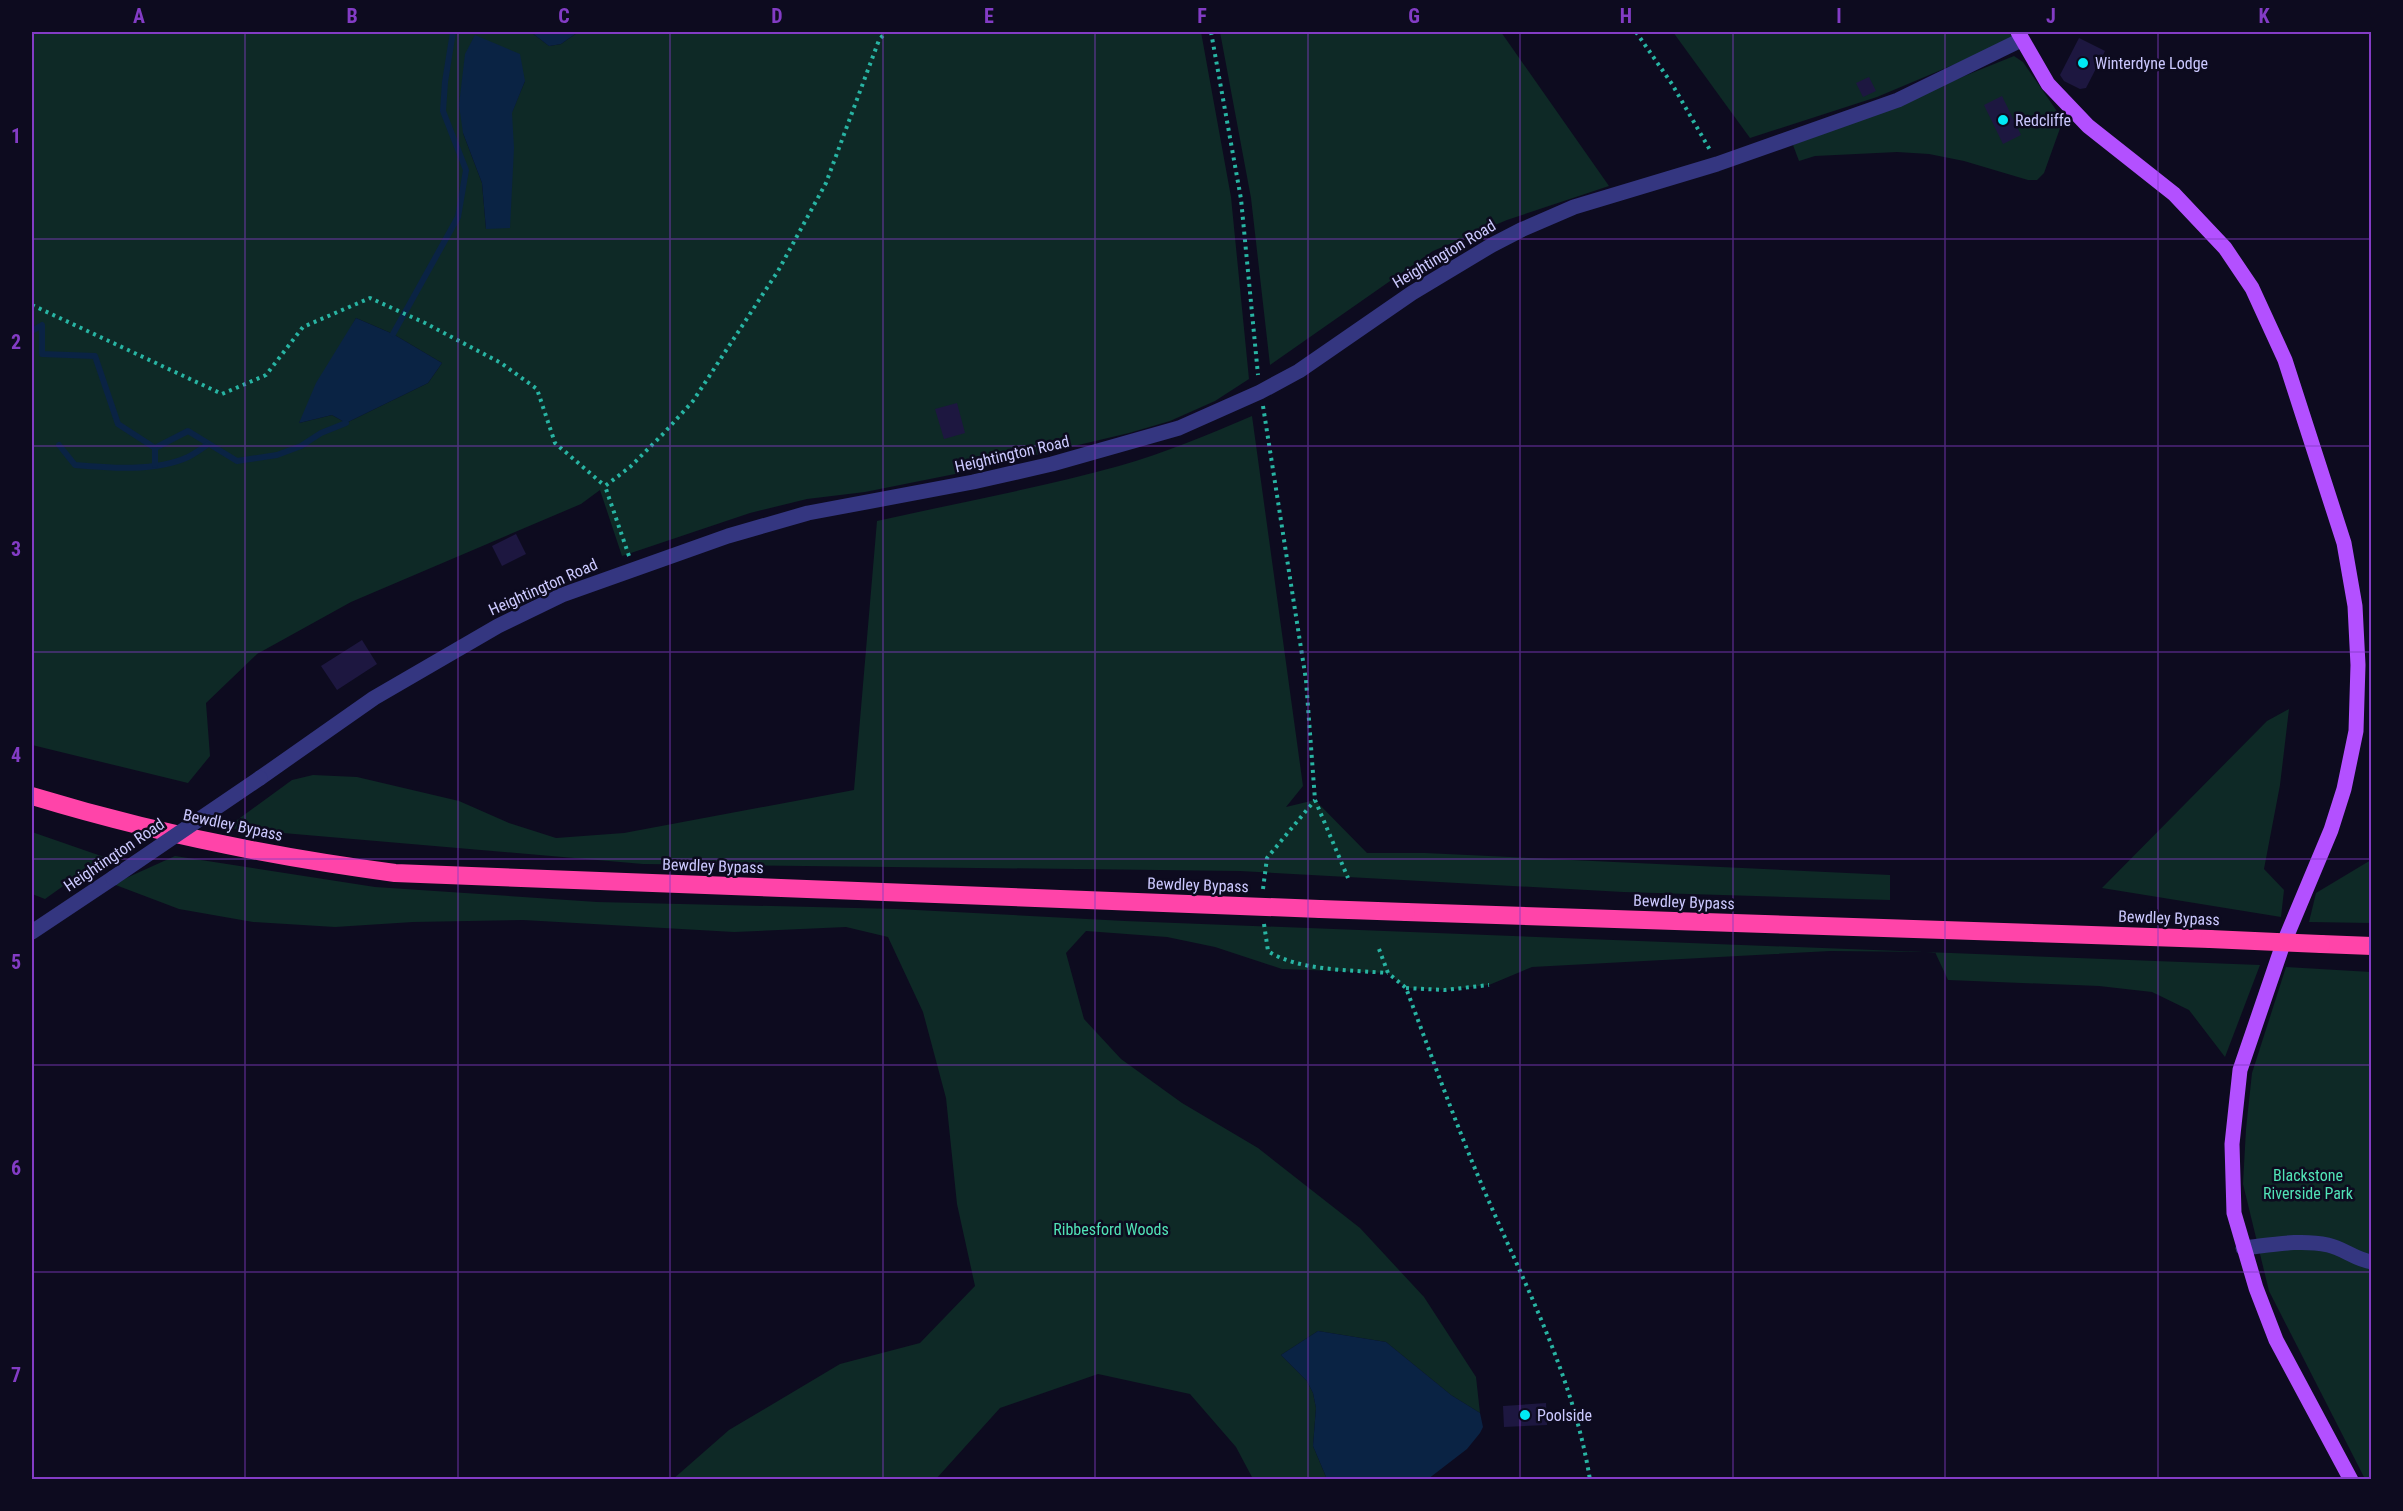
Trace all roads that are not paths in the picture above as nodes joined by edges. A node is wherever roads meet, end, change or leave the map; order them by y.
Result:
1 (2020, 36) edge
2 (32, 796) edge
3 (32, 932) edge
4 (2372, 946) edge
5 (2243, 1248) junction
6 (2372, 1263) edge
7 (2351, 1479) edge

1 - 3 street, Heightington Road, bridge
1 - 5 main road
2 - 4 highway, Bewdley Bypass, bridge
5 - 6 street
5 - 7 main road

